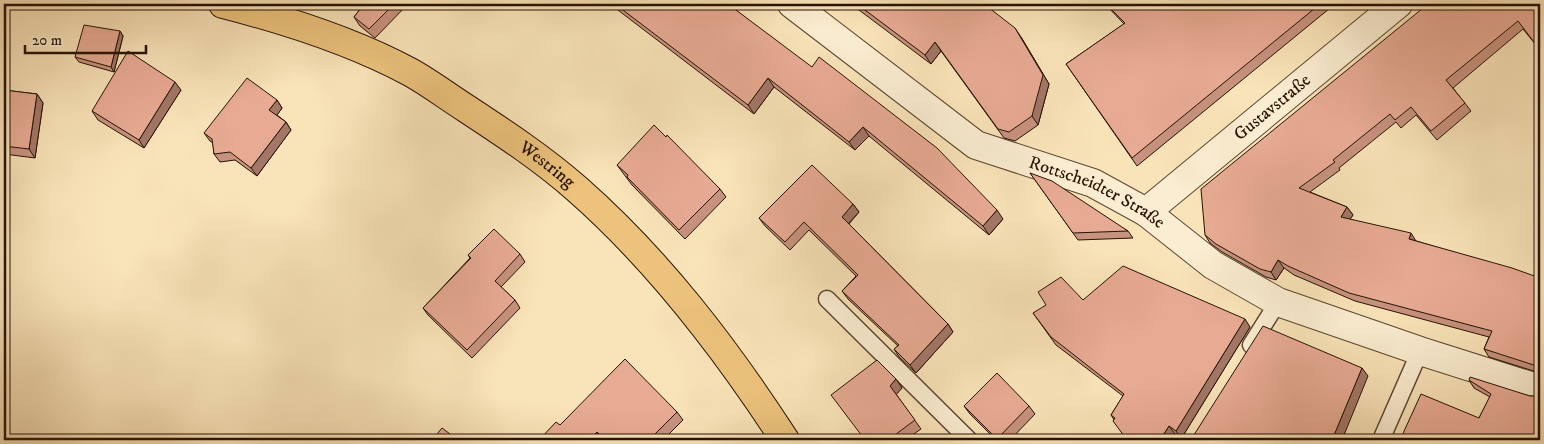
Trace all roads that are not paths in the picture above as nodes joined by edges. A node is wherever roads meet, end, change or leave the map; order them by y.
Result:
1 (223, 4) edge
2 (792, 4) edge
3 (1398, 4) edge
4 (1146, 212) junction
5 (826, 299) dead end
6 (1278, 302) junction
7 (1420, 351) junction
8 (1242, 359) edge
9 (1540, 389) edge
10 (785, 440) edge
11 (969, 440) edge
12 (1380, 440) edge

1 - 10 main road, Westring
2 - 4 street, Rottscheidter Straße
3 - 4 street, Gustavstraße
4 - 6 street, Rottscheidter Straße
5 - 11 lane
6 - 7 street, Rottscheidter Straße
6 - 8 lane
7 - 9 street, Rottscheidter Straße
7 - 12 lane

